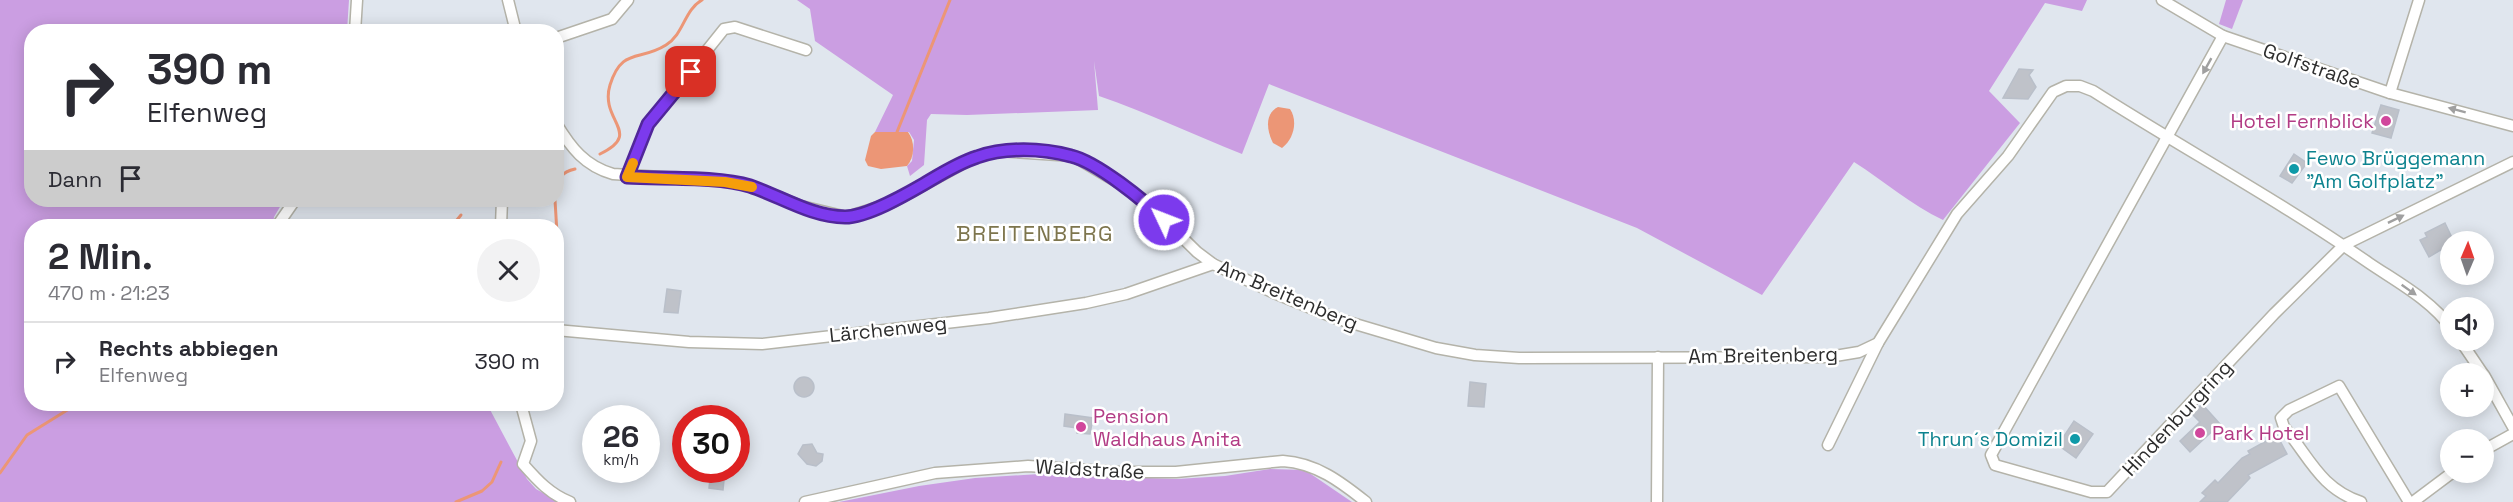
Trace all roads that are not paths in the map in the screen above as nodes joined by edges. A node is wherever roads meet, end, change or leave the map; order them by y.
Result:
1 (357, 0) edge
2 (508, 0) edge
3 (628, 0) edge
4 (2162, 0) edge
5 (2419, 0) edge
6 (356, 24) edge
7 (514, 24) edge
8 (564, 35) edge
9 (2223, 36) junction
10 (806, 50) dead end
11 (2390, 93) junction
12 (2513, 126) edge
13 (564, 134) edge
14 (2167, 138) junction
15 (2513, 162) edge
16 (627, 177) junction
17 (2344, 245) junction
18 (1213, 264) junction
19 (2440, 317) edge
20 (564, 331) edge
21 (1878, 343) junction
22 (1658, 357) junction
23 (2494, 393) edge
24 (523, 411) edge
25 (2513, 427) edge
26 (2513, 434) edge
27 (2494, 444) edge
28 (1828, 445) dead end
29 (2440, 481) edge
30 (570, 502) edge
31 (805, 502) edge
32 (1366, 502) edge
33 (1657, 502) edge
34 (2361, 502) edge
35 (2411, 502) edge

1 - 6 street
2 - 7 street
3 - 8 street
4 - 9 street, Golfstraße
5 - 11 street
9 - 11 street, Golfstraße
9 -> 14 street
10 - 16 street
12 -> 11 street, Golfstraße
13 - 16 street, Am Breitenberg
14 - 17 street
14 - 17 street, Hindenburgring
14 - 21 street, Am Breitenberg
17 -> 15 street
16 - 18 street, Am Breitenberg
17 -> 19 street
18 - 20 street, Lärchenweg
18 - 22 street, Am Breitenberg
21 - 22 street, Am Breitenberg
21 - 28 street, Am Breitenberg
22 - 33 street
23 - 25 street
24 - 30 street
26 - 27 street
29 - 35 street
31 - 32 street, Waldstraße
34 - 35 street

